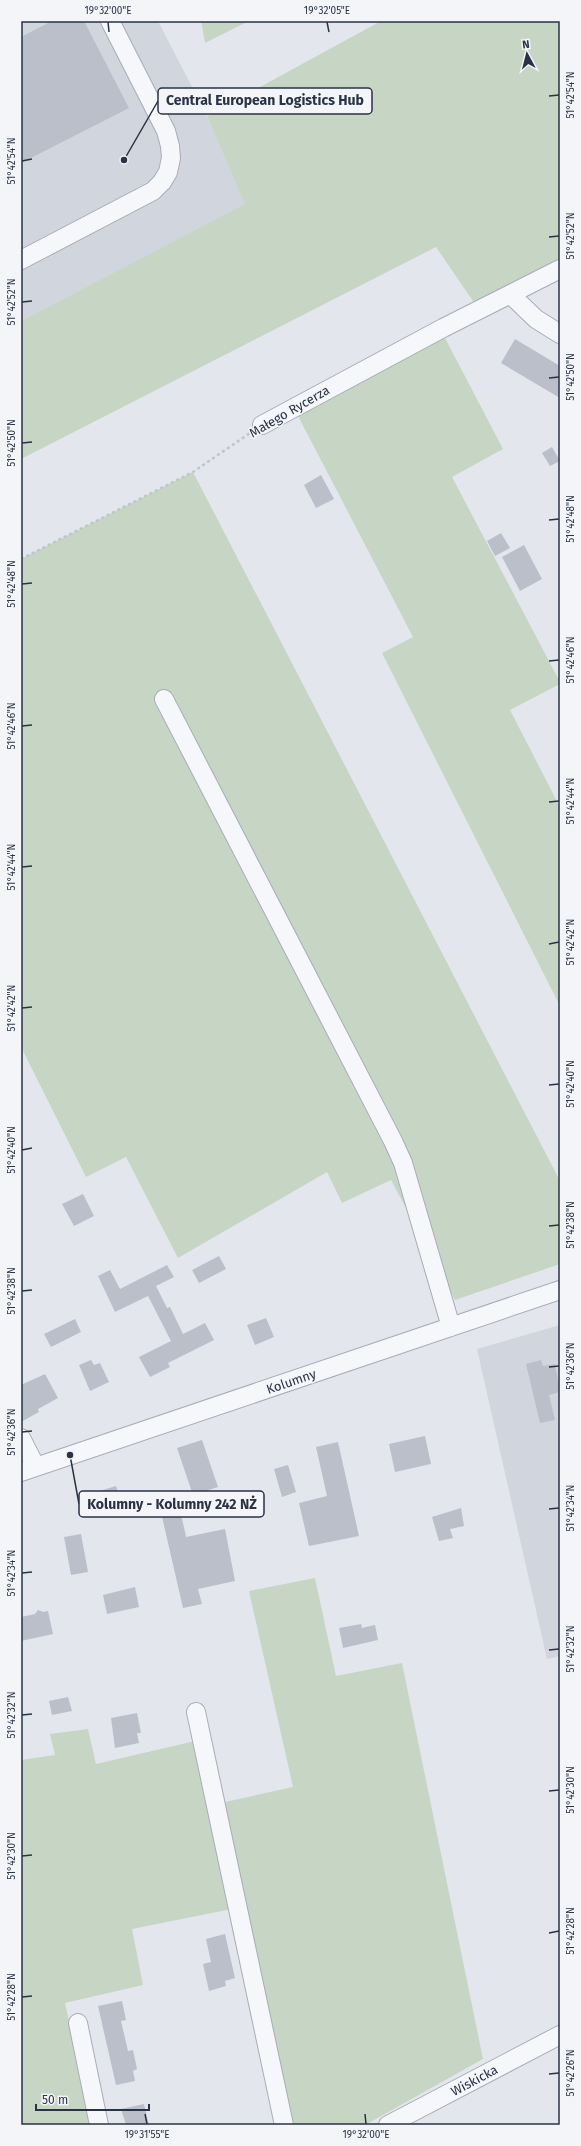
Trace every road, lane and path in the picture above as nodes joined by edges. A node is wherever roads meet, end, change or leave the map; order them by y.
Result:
1 (110, 21) edge
2 (21, 260) edge
3 (560, 269) edge
4 (511, 295) junction
5 (560, 334) edge
6 (262, 425) joint
7 (21, 558) edge
8 (164, 699) dead end
9 (560, 1290) edge
10 (450, 1327) junction
11 (21, 1438) edge
12 (29, 1469) edge
13 (196, 1712) dead end
14 (78, 2024) dead end
15 (560, 2035) edge
16 (99, 2125) edge
17 (284, 2125) edge
18 (388, 2125) edge

1 - 2 street
3 - 4 street, Małego Rycerza
4 - 5 street
4 - 6 street, Małego Rycerza
6 - 7 path, Małego Rycerza
8 - 10 street
9 - 10 street, Kolumny
10 - 12 street, Kolumny
11 - 12 street
13 - 17 street
14 - 16 street
15 - 18 street, Wiskicka

